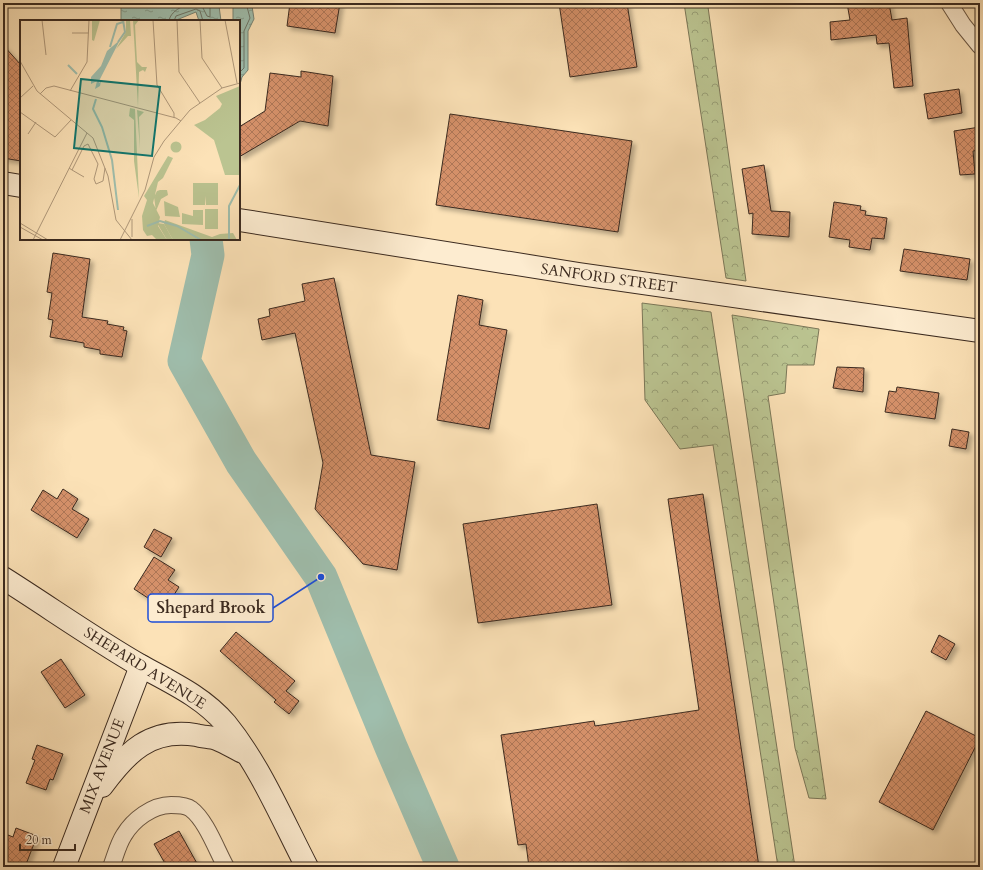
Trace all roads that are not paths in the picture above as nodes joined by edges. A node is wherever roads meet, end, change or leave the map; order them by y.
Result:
1 (949, 3) edge
2 (980, 46) edge
3 (3, 183) edge
4 (20, 186) edge
5 (240, 220) edge
6 (980, 331) edge
7 (3, 578) edge
8 (141, 666) junction
9 (246, 754) junction
10 (87, 806) junction
11 (64, 867) edge
12 (111, 867) edge
13 (226, 867) edge
14 (307, 867) edge

1 - 2 street
3 - 4 street
5 - 6 street, SANFORD STREET
7 - 8 street, SHEPARD AVENUE
8 - 9 street, SHEPARD AVENUE
8 - 10 street, MIX AVENUE
9 - 10 street
9 - 14 street, SHEPARD AVENUE
10 - 11 street, MIX AVENUE
12 - 13 street

